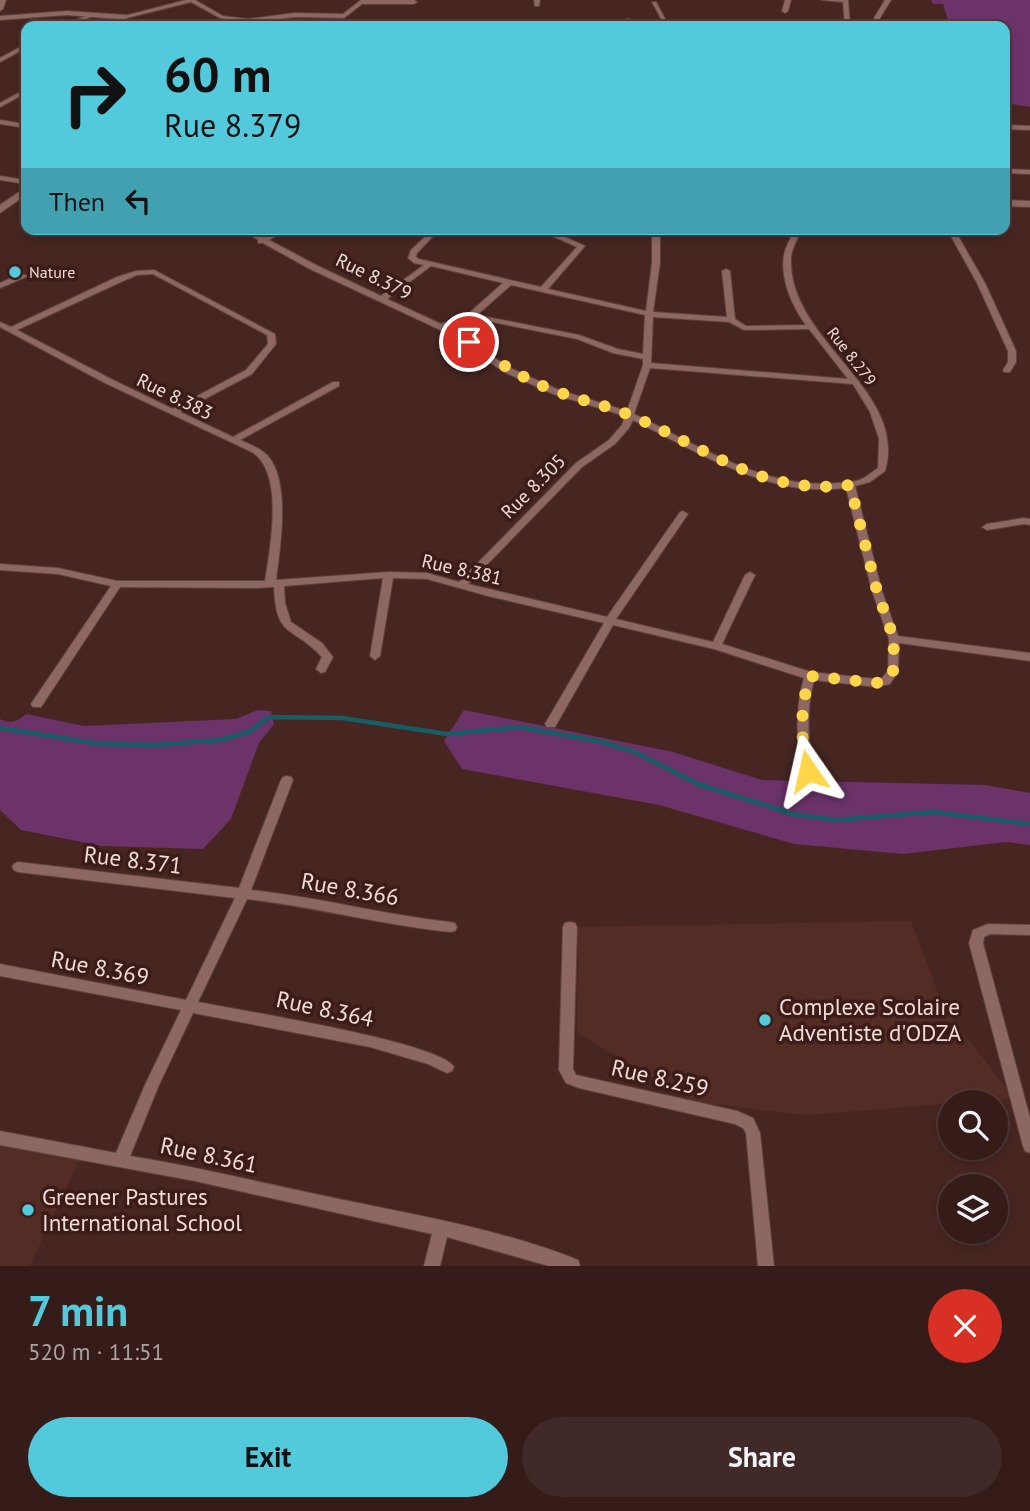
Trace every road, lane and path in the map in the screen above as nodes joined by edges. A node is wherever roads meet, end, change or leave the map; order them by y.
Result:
1 (3, 0) edge
2 (191, 0) edge
3 (788, 0) edge
4 (824, 0) edge
5 (845, 0) edge
6 (888, 0) edge
7 (361, 1) edge
8 (394, 1) edge
9 (414, 2) edge
10 (653, 3) dead end
11 (0, 9) edge
12 (785, 11) dead end
13 (94, 14) junction
14 (0, 18) edge
15 (78, 21) edge
16 (119, 21) edge
17 (126, 21) edge
18 (243, 21) edge
19 (255, 21) edge
20 (664, 21) edge
21 (847, 21) edge
22 (877, 21) edge
23 (21, 48) edge
24 (0, 52) edge
25 (10, 54) junction
26 (21, 56) edge
27 (0, 60) edge
28 (21, 94) edge
29 (0, 105) edge
30 (0, 122) edge
31 (21, 125) edge
32 (1010, 127) edge
33 (1030, 128) edge
34 (1010, 171) edge
35 (1030, 172) edge
36 (0, 178) edge
37 (21, 182) edge
38 (21, 194) edge
39 (1010, 203) edge
40 (1030, 204) edge
41 (0, 210) edge
42 (252, 235) edge
43 (273, 235) edge
44 (431, 235) edge
45 (554, 235) edge
46 (656, 235) edge
47 (796, 235) edge
48 (953, 235) edge
49 (261, 241) junction
50 (428, 265) junction
51 (726, 271) dead end
52 (24, 276) dead end
53 (509, 282) junction
54 (0, 286) edge
55 (542, 290) junction
56 (381, 299) junction
57 (649, 314) junction
58 (471, 316) junction
59 (731, 320) junction
60 (0, 324) edge
61 (440, 327) junction
62 (812, 327) junction
63 (11, 330) junction
64 (647, 361) junction
65 (1007, 370) dead end
66 (854, 382) junction
67 (336, 384) dead end
68 (173, 412) junction
69 (630, 415) junction
70 (233, 440) junction
71 (850, 485) junction
72 (683, 514) dead end
73 (1030, 522) edge
74 (986, 527) dead end
75 (0, 568) edge
76 (388, 575) junction
77 (750, 575) dead end
78 (275, 583) junction
79 (117, 584) junction
80 (461, 585) junction
81 (610, 621) junction
82 (894, 639) junction
83 (716, 646) junction
84 (375, 656) dead end
85 (1030, 657) edge
86 (321, 669) dead end
87 (810, 676) junction
88 (37, 704) dead end
89 (551, 724) dead end
90 (808, 771) dead end
91 (287, 780) dead end
92 (18, 867) dead end
93 (243, 895) junction
94 (450, 927) dead end
95 (570, 927) dead end
96 (1030, 930) edge
97 (0, 970) edge
98 (191, 1008) junction
99 (447, 1067) dead end
100 (1026, 1110) edge
101 (0, 1138) edge
102 (1030, 1146) edge
103 (120, 1161) junction
104 (441, 1228) junction
105 (432, 1266) edge
106 (572, 1266) edge
107 (766, 1266) edge

1 - 11 street
2 - 17 street
2 - 18 street
3 - 12 street
4 - 5 street
5 - 21 street
6 - 22 street
7 - 8 street
7 - 19 street
8 - 9 street
10 - 20 street
13 - 14 street
13 - 15 street
13 - 16 street
23 - 25 street
24 - 25 street
25 - 26 street
25 - 27 street
28 - 29 street
30 - 31 street
32 - 33 street
34 - 35 street
36 - 37 street
38 - 41 street
39 - 40 street
42 - 49 street, Rue 8.379
43 - 49 street
44 - 50 street
45 - 55 street
46 - 57 street, Rue 8.305
47 - 62 street, Rue 8.279
48 - 65 street
49 - 56 street, Rue 8.379
50 - 53 street
50 - 56 street
51 - 59 street
52 - 54 street
53 - 55 street
53 - 58 street
55 - 57 street
56 - 61 street, Rue 8.379
57 - 59 street
57 - 64 street, Rue 8.305
58 - 61 street
58 - 64 street
59 - 62 street
60 - 63 street, Rue 8.383
61 - 69 street, Rue 8.379
62 - 66 street, Rue 8.279
63 - 68 street, Rue 8.383
63 - 68 street
64 - 66 street
64 - 69 street, Rue 8.305
66 - 71 street, Rue 8.279
67 - 70 street
68 - 70 street, Rue 8.383
69 - 71 street, Rue 8.379
69 - 80 street, Rue 8.305
70 - 78 street, Rue 8.383
71 - 82 street
72 - 81 street
73 - 74 street
75 - 79 street, Rue 8.381
76 - 78 street, Rue 8.381
76 - 80 street, Rue 8.381
76 - 84 street
77 - 83 street
78 - 79 street, Rue 8.381
78 - 86 street, Rue 8.383
79 - 88 street
80 - 81 street, Rue 8.381
81 - 83 street, Rue 8.381
81 - 89 street
82 - 85 street
82 - 87 street
83 - 87 street, Rue 8.381
87 - 90 street
91 - 93 street, Rue 8.361
92 - 93 street, Rue 8.371
93 - 94 street, Rue 8.366
93 - 98 street, Rue 8.361
95 - 107 street, Rue 8.259
96 - 100 street
97 - 98 street, Rue 8.369
98 - 99 street, Rue 8.364
98 - 103 street, Rue 8.361
100 - 102 street
101 - 103 street
103 - 104 street, Rue 8.361
104 - 105 street
104 - 106 street, Rue 8.361

